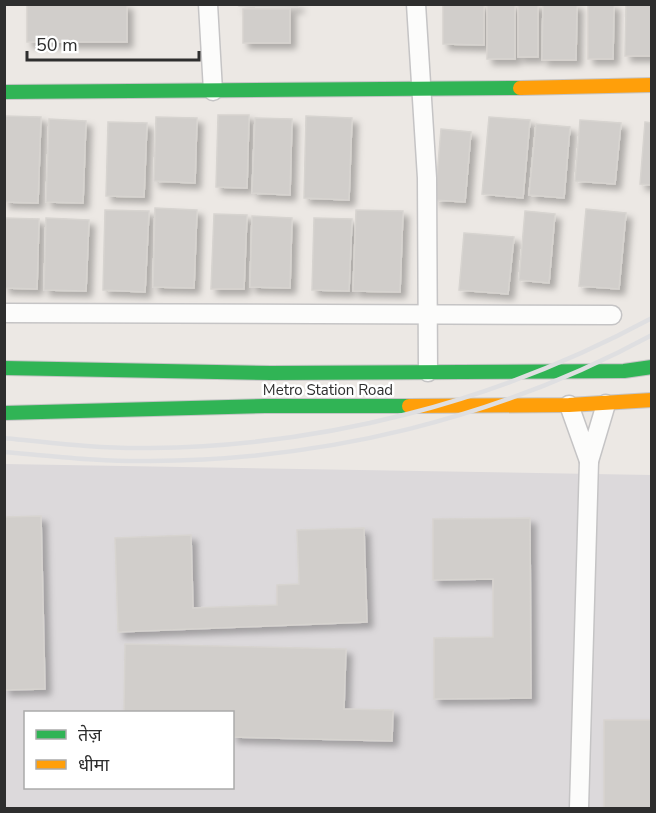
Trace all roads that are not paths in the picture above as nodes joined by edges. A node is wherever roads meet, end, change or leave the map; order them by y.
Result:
1 (208, 4) edge
2 (416, 4) edge
3 (651, 85) edge
4 (422, 90) junction
5 (213, 91) junction
6 (4, 92) edge
7 (4, 313) edge
8 (428, 315) junction
9 (612, 315) dead end
10 (651, 367) edge
11 (4, 368) edge
12 (428, 372) junction
13 (651, 400) edge
14 (606, 404) junction
15 (569, 405) junction
16 (4, 414) edge
17 (589, 461) junction
18 (579, 808) edge

1 - 5 street
2 - 4 street
3 - 4 street
4 - 5 street
4 - 8 street
5 - 6 street
7 - 8 street
8 - 9 street
8 - 12 street
10 - 12 street, Metro Station Road
11 - 12 street, Metro Station Road
13 - 14 street, Metro Station Road
14 - 15 street, Metro Station Road
14 - 17 street
15 - 16 street, Metro Station Road
15 - 17 street
17 - 18 street

